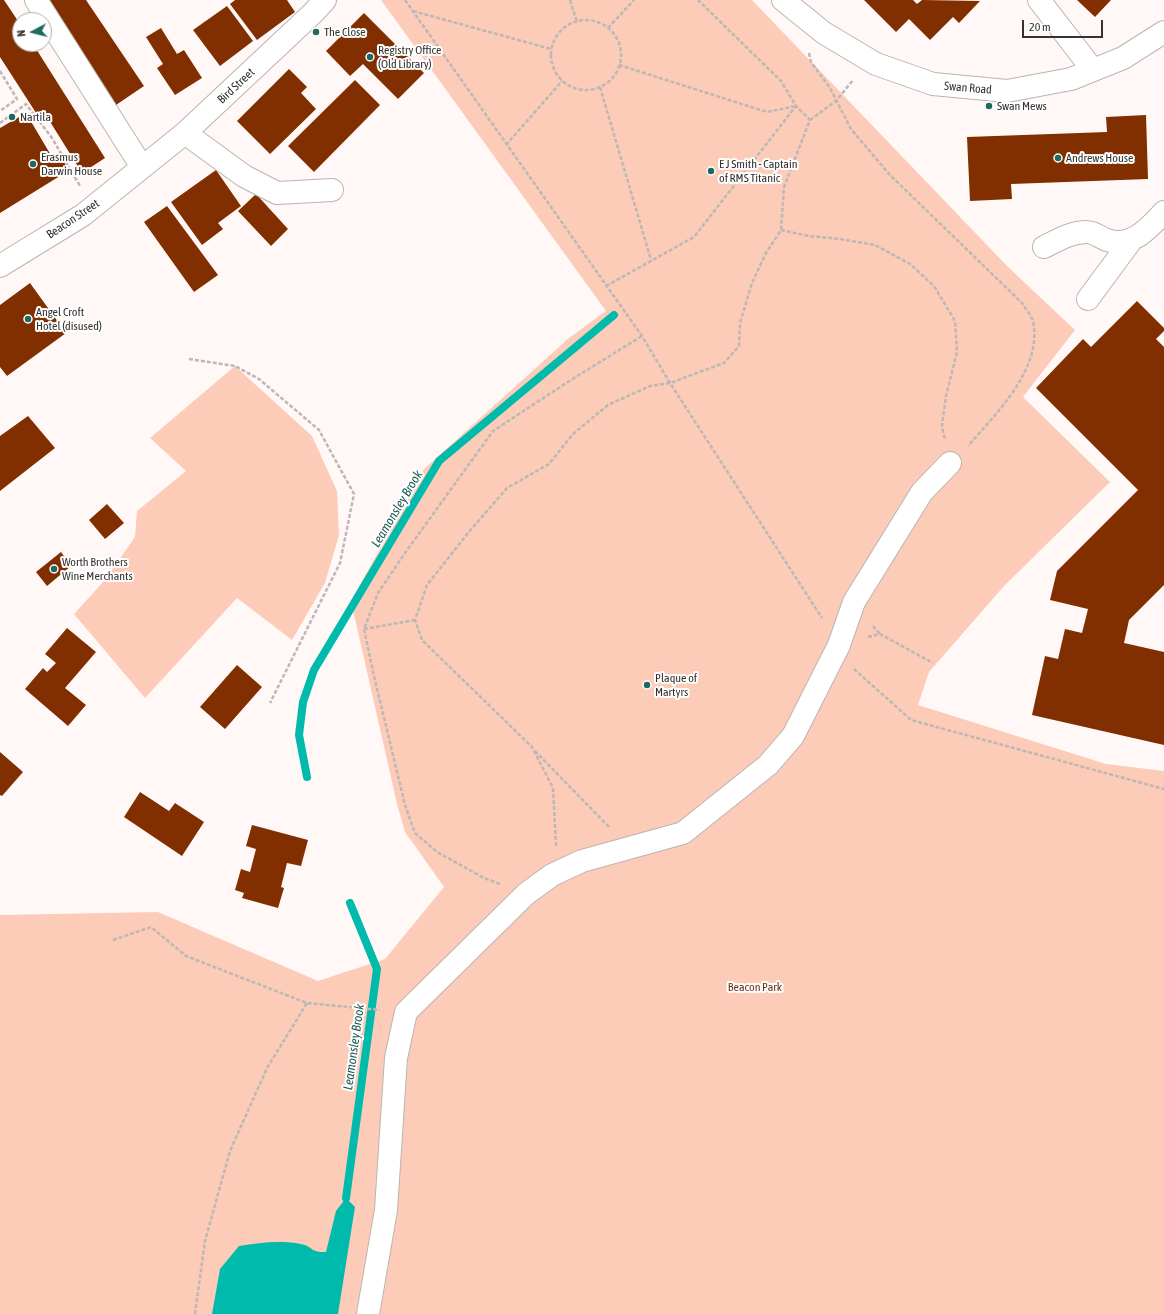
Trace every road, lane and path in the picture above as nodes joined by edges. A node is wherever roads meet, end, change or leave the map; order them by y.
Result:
1 (36, 0) edge
2 (325, 0) edge
3 (405, 0) edge
4 (570, 0) edge
5 (634, 0) edge
6 (698, 0) edge
7 (1039, 0) edge
8 (790, 6) edge
9 (413, 11) junction
10 (576, 22) junction
11 (608, 28) junction
12 (1164, 32) edge
13 (551, 49) junction
14 (869, 61) junction
15 (619, 65) junction
16 (1093, 70) junction
17 (0, 71) edge
18 (562, 81) junction
19 (600, 87) junction
20 (836, 100) junction
21 (796, 106) junction
22 (0, 111) edge
23 (810, 120) junction
24 (0, 123) edge
25 (185, 134) junction
26 (506, 145) junction
27 (142, 167) junction
28 (332, 190) dead end
29 (93, 207) junction
30 (1164, 212) edge
31 (781, 230) junction
32 (1130, 242) junction
33 (1044, 247) dead end
34 (651, 260) junction
35 (0, 266) edge
36 (606, 286) junction
37 (1088, 299) dead end
38 (642, 336) junction
39 (189, 359) dead end
40 (670, 383) junction
41 (950, 463) junction
42 (414, 620) junction
43 (364, 629) junction
44 (839, 645) junction
45 (933, 663) dead end
46 (270, 703) dead end
47 (532, 748) junction
48 (1164, 789) edge
49 (629, 848) junction
50 (552, 875) junction
51 (526, 894) junction
52 (113, 940) dead end
53 (307, 1003) junction
54 (381, 1010) dead end
55 (195, 1314) edge
56 (368, 1314) edge

1 - 27 street
2 - 25 street, Bird Street
3 - 9 path
4 - 10 path
5 - 11 path
6 - 21 path
7 - 16 street
8 - 14 street, Swan Road
8 - 20 path
9 - 13 path
9 - 26 path
10 - 11 path
10 - 13 path
11 - 15 path
12 - 16 street, Swan Road
13 - 18 path
14 - 16 street, Swan Road
14 - 20 path
15 - 19 path
15 - 21 path
17 - 22 path
18 - 19 path
18 - 26 path
19 - 34 path
20 - 23 path
20 - 41 path
21 - 23 path
21 - 34 path
23 - 31 path
24 - 29 path
25 - 27 street, Bird Street
25 - 28 street
26 - 36 path
27 - 29 street, Beacon Street
29 - 35 street, Beacon Street
30 - 32 street
31 - 40 path
31 - 41 path
32 - 33 street
32 - 37 street
34 - 36 path
36 - 38 path
38 - 40 path
38 - 43 path
39 - 46 path
40 - 42 path
40 - 44 path
41 - 44 street
42 - 43 path
42 - 47 path
43 - 51 path
44 - 45 path
44 - 48 path
44 - 49 street
47 - 49 path
47 - 50 path
49 - 50 street
50 - 51 street
51 - 56 street
52 - 53 path
53 - 54 path
53 - 55 path

